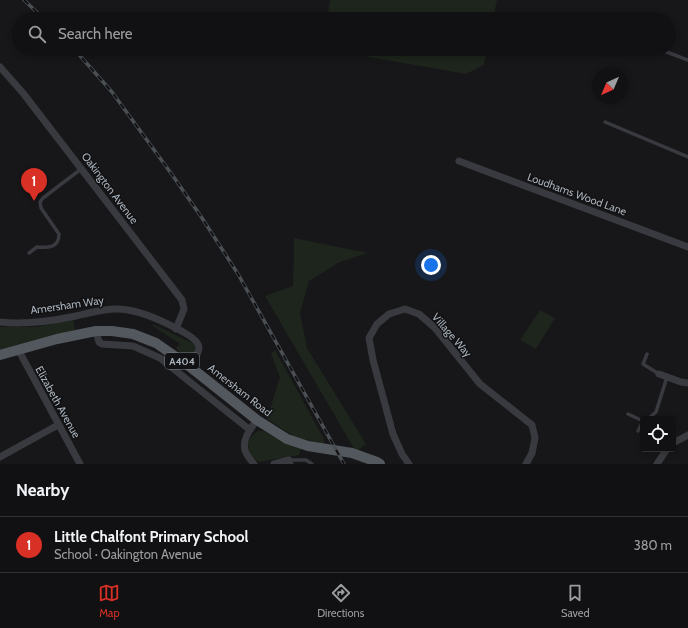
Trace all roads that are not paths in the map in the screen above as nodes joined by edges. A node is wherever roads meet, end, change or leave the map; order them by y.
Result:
1 (676, 55) edge
2 (688, 60) edge
3 (0, 67) edge
4 (605, 122) dead end
5 (688, 157) edge
6 (459, 161) dead end
7 (82, 169) junction
8 (688, 247) edge
9 (29, 253) dead end
10 (0, 322) edge
11 (176, 328) junction
12 (96, 331) junction
13 (18, 350) junction
14 (647, 354) dead end
15 (0, 355) edge
16 (189, 366) junction
17 (659, 374) joint
18 (667, 377) junction
19 (688, 383) edge
20 (628, 414) dead end
21 (651, 416) edge
22 (257, 420) junction
23 (640, 420) edge
24 (58, 425) junction
25 (640, 427) edge
26 (250, 430) junction
27 (638, 431) dead end
28 (688, 436) edge
29 (676, 442) edge
30 (665, 452) edge
31 (0, 457) edge
32 (290, 462) edge
33 (80, 464) edge
34 (254, 464) edge
35 (274, 464) edge
36 (312, 464) edge
37 (380, 464) edge
38 (409, 464) edge
39 (526, 464) edge
40 (658, 464) edge

1 - 2 lane
3 - 7 street, Oakington Avenue
4 - 5 lane
6 - 8 street, Loudhams Wood Lane
7 - 9 lane
7 - 11 street, Oakington Avenue
10 - 11 street, Amersham Way
11 - 16 street, Amersham Way
12 - 13 main road, Amersham Road / A404
12 - 16 main road, Amersham Road / A404
12 - 26 street
13 - 15 main road, Amersham Road / A404
13 - 24 street, Elizabeth Avenue
14 - 17 lane
16 - 22 main road, Amersham Road / A404
17 - 18 street
18 - 19 street
18 - 21 lane
20 - 23 lane
22 - 26 street
22 - 37 main road, Amersham Road / A404
24 - 31 street
24 - 33 street, Elizabeth Avenue
25 - 27 lane
26 - 34 street
28 - 29 street
30 - 40 street
32 - 35 street
32 - 36 lane
38 - 39 street, Village Way

